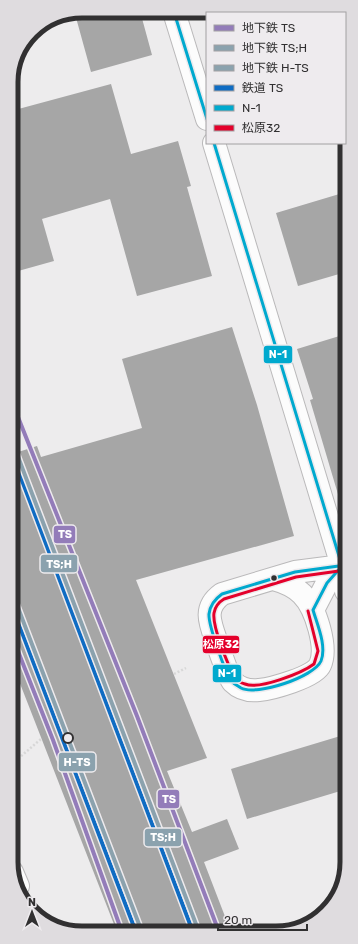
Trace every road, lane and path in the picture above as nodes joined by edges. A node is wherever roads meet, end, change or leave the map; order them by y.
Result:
1 (176, 18) edge
2 (206, 116) edge
3 (214, 144) edge
4 (340, 553) edge
5 (340, 566) edge
6 (340, 570) edge
7 (273, 579) junction
8 (313, 610) junction
9 (186, 668) dead end
10 (174, 674) dead end
11 (42, 738) dead end
12 (18, 759) edge

1 - 2 street
3 - 4 street
5 - 7 street
6 - 8 street
7 - 8 street
7 - 8 street
9 - 10 path
11 - 12 path

